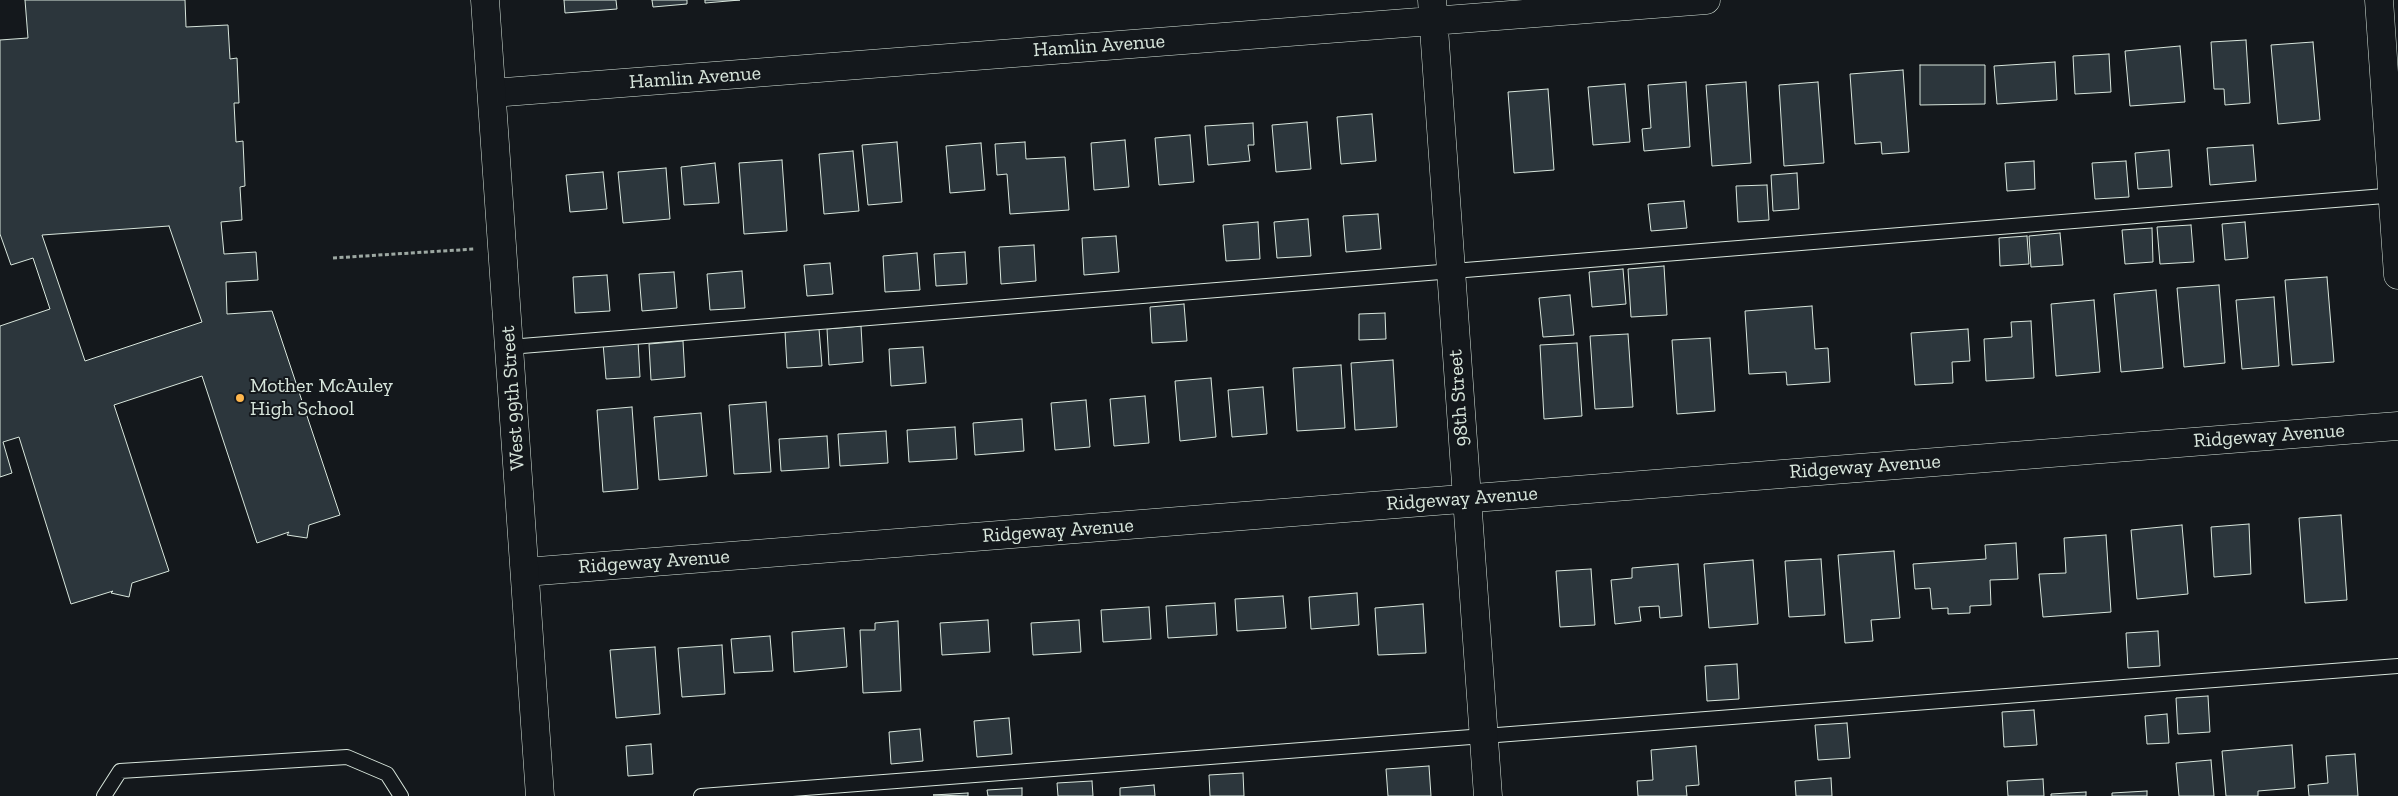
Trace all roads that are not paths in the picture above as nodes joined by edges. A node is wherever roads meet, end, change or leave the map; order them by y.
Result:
1 (485, 0) edge
2 (1706, 0) edge
3 (2379, 0) edge
4 (1432, 10) edge
5 (492, 93) junction
6 (2395, 195) edge
7 (1450, 272) junction
8 (2398, 275) edge
9 (509, 348) junction
10 (2398, 426) edge
11 (1466, 499) junction
12 (525, 572) junction
13 (2398, 666) edge
14 (1484, 735) junction
15 (104, 796) edge
16 (401, 796) edge
17 (540, 796) edge
18 (701, 796) edge
19 (1488, 796) edge

1 - 5 street, West 99th Street
2 - 4 street, Hamlin Avenue
3 - 6 street
4 - 5 street, Hamlin Avenue
4 - 7 street, 98th Street
5 - 9 street, West 99th Street
6 - 7 lane
6 - 8 street
7 - 9 lane
7 - 11 street, 98th Street
9 - 12 street, West 99th Street
10 - 11 street, Ridgeway Avenue
11 - 12 street, Ridgeway Avenue
11 - 14 street, 98th Street
12 - 17 street, West 99th Street
13 - 14 lane
14 - 18 lane
14 - 19 street, 98th Street
15 - 16 lane

